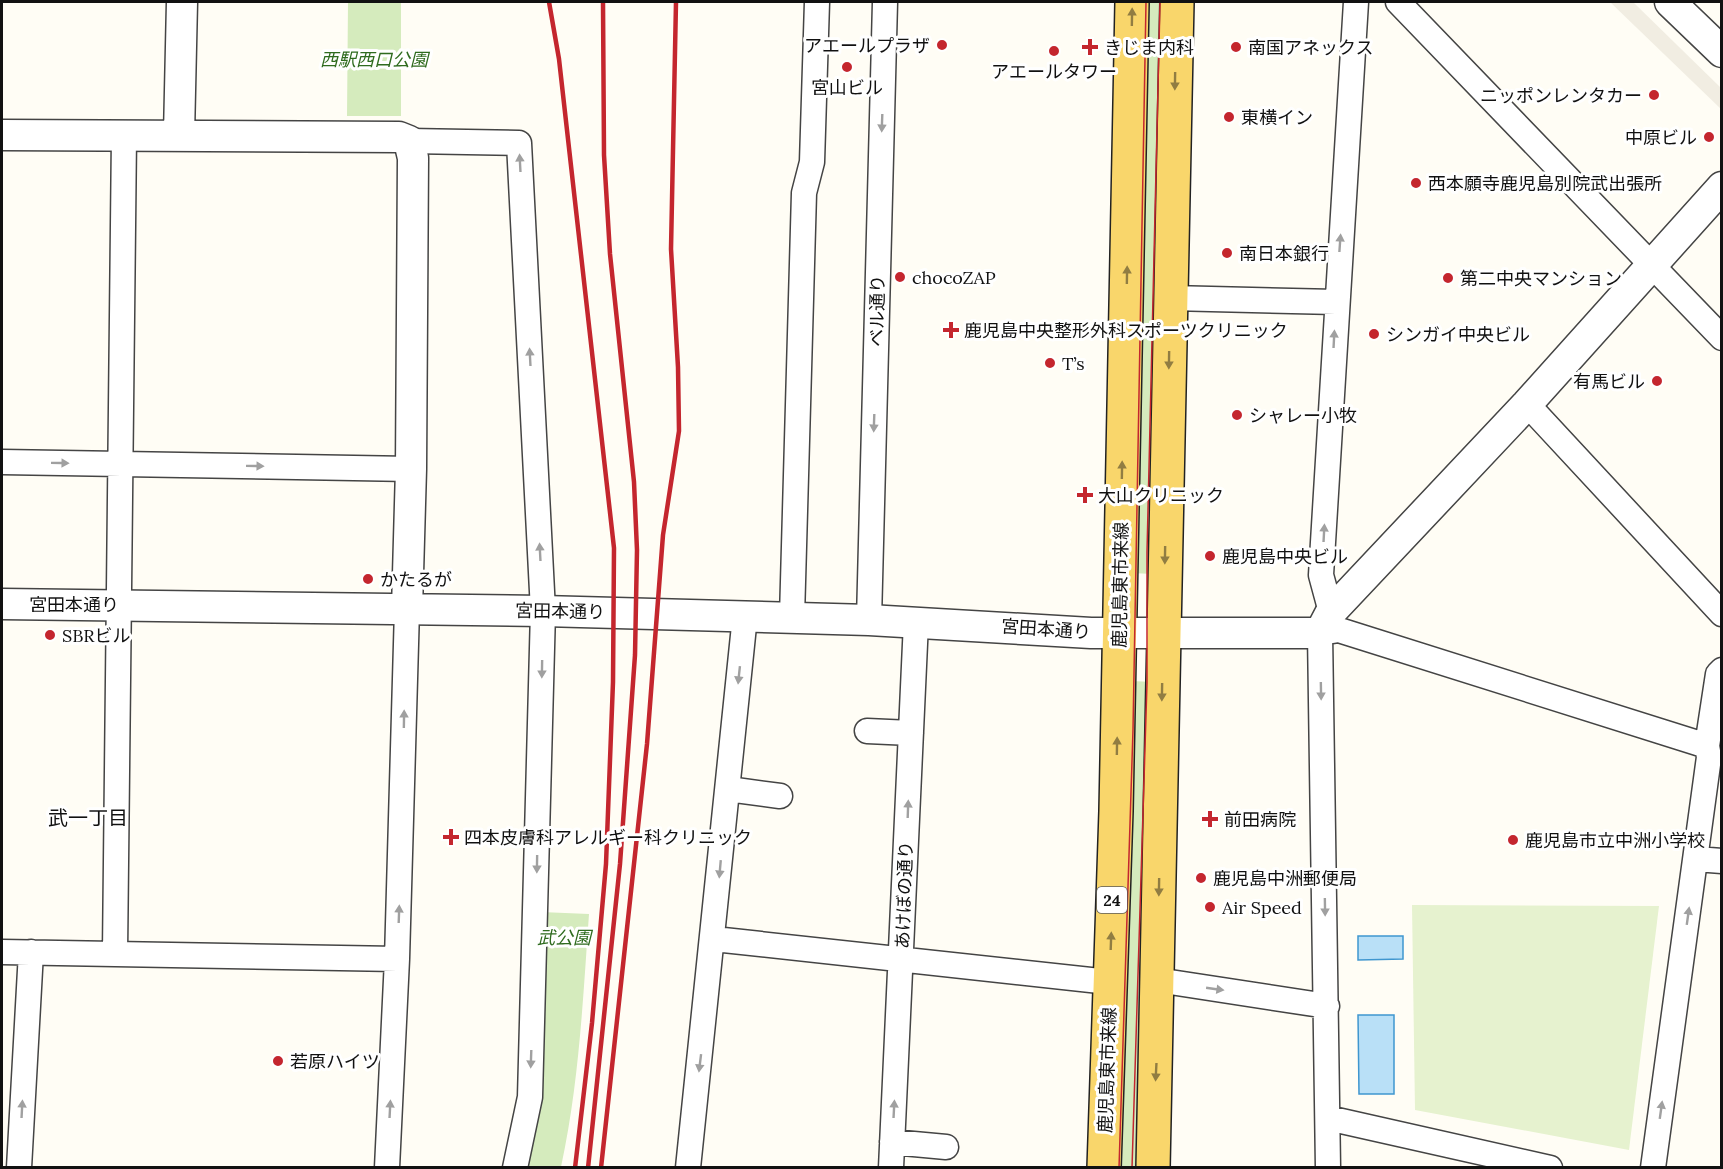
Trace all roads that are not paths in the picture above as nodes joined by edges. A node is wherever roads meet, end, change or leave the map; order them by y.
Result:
1 (182, 2) edge
2 (817, 2) edge
3 (885, 2) edge
4 (1132, 2) edge
5 (1177, 2) edge
6 (1356, 2) edge
7 (1398, 2) edge
8 (1670, 2) edge
9 (1722, 52) edge
10 (2, 135) edge
11 (123, 135) junction
12 (179, 135) junction
13 (409, 141) junction
14 (1722, 187) edge
15 (1652, 267) junction
16 (1170, 298) junction
17 (1336, 302) junction
18 (1722, 338) edge
19 (1527, 404) junction
20 (2, 462) edge
21 (121, 464) junction
22 (411, 469) junction
23 (2, 604) edge
24 (120, 604) junction
25 (407, 609) junction
26 (543, 611) junction
27 (1722, 614) edge
28 (746, 616) junction
29 (792, 617) junction
30 (868, 620) junction
31 (916, 622) junction
32 (1326, 622) junction
33 (1119, 633) junction
34 (1164, 634) junction
35 (1722, 670) edge
36 (867, 731) dead end
37 (911, 733) junction
38 (1707, 746) junction
39 (728, 789) junction
40 (780, 796) dead end
41 (1696, 859) junction
42 (1722, 861) edge
43 (714, 939) junction
44 (2, 952) edge
45 (31, 952) junction
46 (115, 953) junction
47 (397, 959) junction
48 (902, 961) junction
49 (1157, 980) junction
50 (1109, 982) junction
51 (1327, 1005) junction
52 (1328, 1118) junction
53 (892, 1142) junction
54 (946, 1147) dead end
55 (19, 1167) edge
56 (387, 1167) edge
57 (515, 1167) edge
58 (688, 1167) edge
59 (891, 1167) edge
60 (1104, 1167) edge
61 (1153, 1167) edge
62 (1328, 1167) edge
63 (1550, 1167) edge
64 (1653, 1167) edge

1 - 12 street
2 - 29 street
3 -> 30 street, ベル通り
33 -> 4 main road, 鹿児島東市来線 / 24
5 -> 16 main road
17 -> 6 street
7 - 15 street
8 - 9 street
10 - 11 street
11 - 12 street
11 - 21 street
12 - 13 street
13 - 22 street
26 -> 13 street
14 - 15 street
15 - 18 street
15 - 19 street
16 - 17 street
16 -> 34 main road
32 -> 17 street
19 - 27 street
19 - 32 street
20 -> 21 street
21 -> 22 street
21 - 24 street
22 - 25 street
23 - 24 street, 宮田本通り
24 - 25 street, 宮田本通り
24 - 46 street
25 - 26 street, 宮田本通り
47 -> 25 street
26 - 28 street, 宮田本通り
26 -> 57 street
28 - 29 street, 宮田本通り
28 -> 39 street
29 - 30 street, 宮田本通り
30 - 31 street, 宮田本通り
31 - 33 street, 宮田本通り
31 - 37 street, あけぼの通り
32 - 34 street, 宮田本通り
32 - 38 street
32 -> 51 street
33 - 34 street, 宮田本通り
50 -> 33 main road, 鹿児島東市来線 / 24
34 -> 49 main road
35 - 38 street
36 - 37 street
48 -> 37 street, あけぼの通り
38 - 41 street
39 - 40 street
39 -> 43 street
41 - 42 street
64 -> 41 street
43 - 48 street
43 -> 58 street
44 - 45 street
45 - 46 street
55 -> 45 street
46 - 47 street
56 -> 47 street
48 - 50 street
53 -> 48 street, あけぼの通り
49 -> 51 street
49 -> 61 main road
50 - 60 main road, 鹿児島東市来線 / 24
51 - 52 street
52 - 62 street
52 - 63 street
53 - 54 street
53 - 59 street, あけぼの通り

